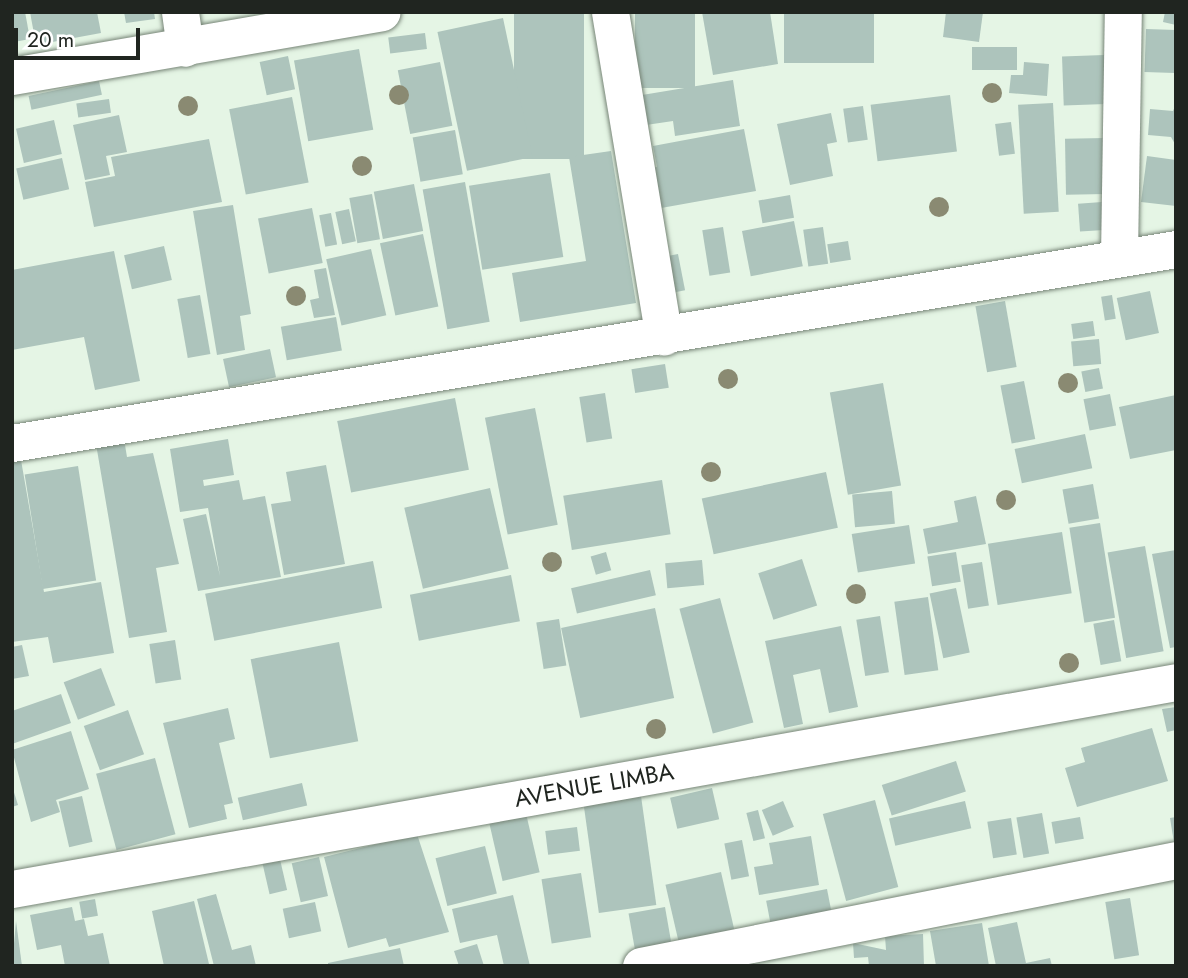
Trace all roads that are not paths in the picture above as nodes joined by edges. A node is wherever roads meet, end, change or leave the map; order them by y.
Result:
1 (180, 12) edge
2 (382, 12) edge
3 (610, 12) edge
4 (1122, 12) edge
5 (185, 48) junction
6 (12, 76) edge
7 (1176, 248) edge
8 (1119, 257) junction
9 (664, 337) junction
10 (12, 443) edge
11 (1176, 682) edge
12 (1176, 860) edge
13 (12, 889) edge
14 (641, 966) edge

1 - 5 street
2 - 5 street
3 - 9 street
4 - 8 street
5 - 6 street
7 - 8 street
8 - 9 street
9 - 10 street
11 - 13 street, AVENUE LIMBA
12 - 14 street

